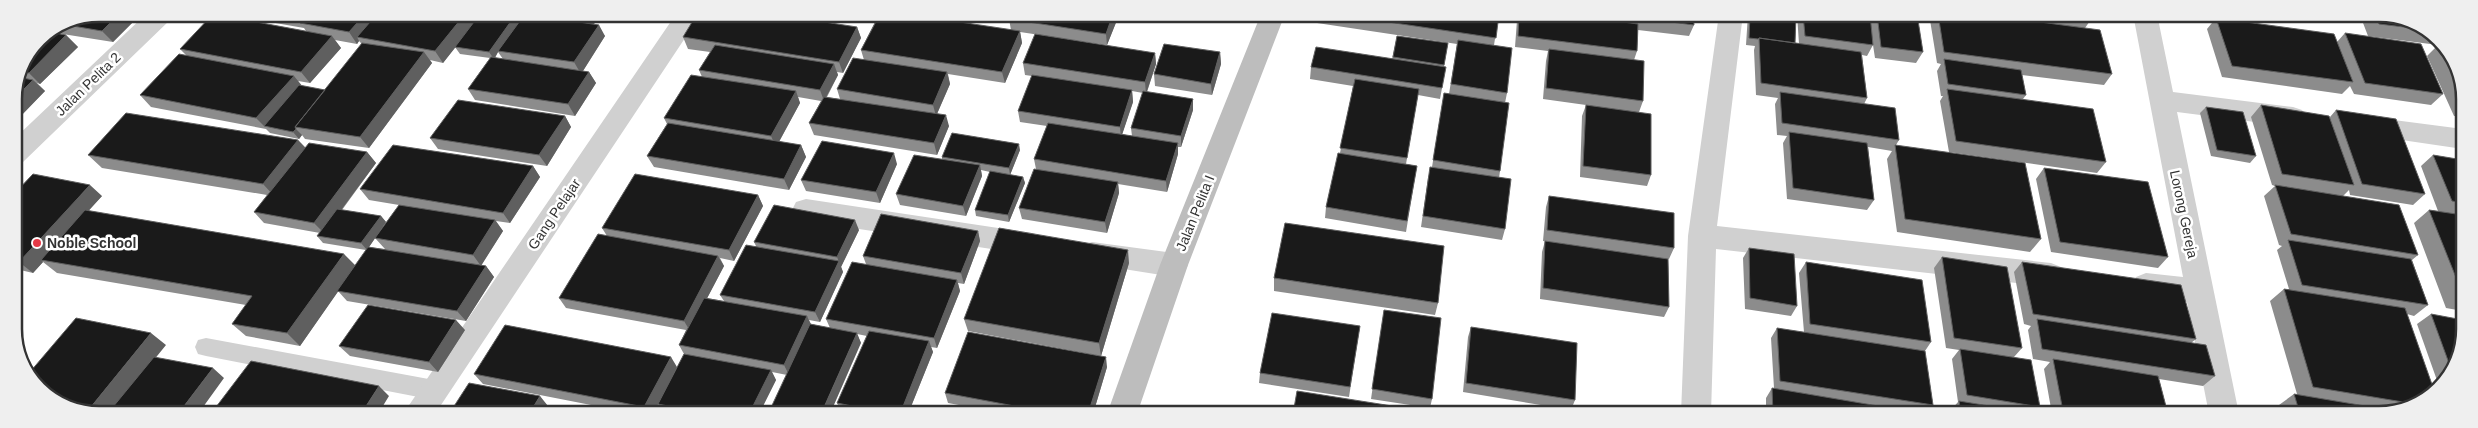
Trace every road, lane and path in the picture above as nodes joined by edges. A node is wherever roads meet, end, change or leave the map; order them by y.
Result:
1 (153, 22) edge
2 (685, 22) edge
3 (1271, 22) edge
4 (1730, 22) edge
5 (2146, 22) edge
6 (2161, 100) junction
7 (2456, 138) edge
8 (22, 147) edge
9 (806, 210) edge
10 (1702, 236) junction
11 (1174, 265) junction
12 (2073, 277) edge
13 (2122, 282) edge
14 (2200, 291) junction
15 (206, 347) dead end
16 (434, 390) junction
17 (423, 406) edge
18 (1125, 406) edge
19 (1696, 406) edge
20 (2222, 406) edge

1 - 8 street, Jalan Pelita 2
2 - 16 street, Gang Pelajar
3 - 11 street, Jalan Pelita I
4 - 10 street
5 - 6 street, Lorong Gereja
6 - 7 street
6 - 14 street, Lorong Gereja
9 - 11 street
10 - 12 street
10 - 19 street
11 - 18 street, Jalan Pelita I
13 - 14 street
14 - 20 street, Lorong Gereja
15 - 16 lane
16 - 17 street, Gang Pelajar

